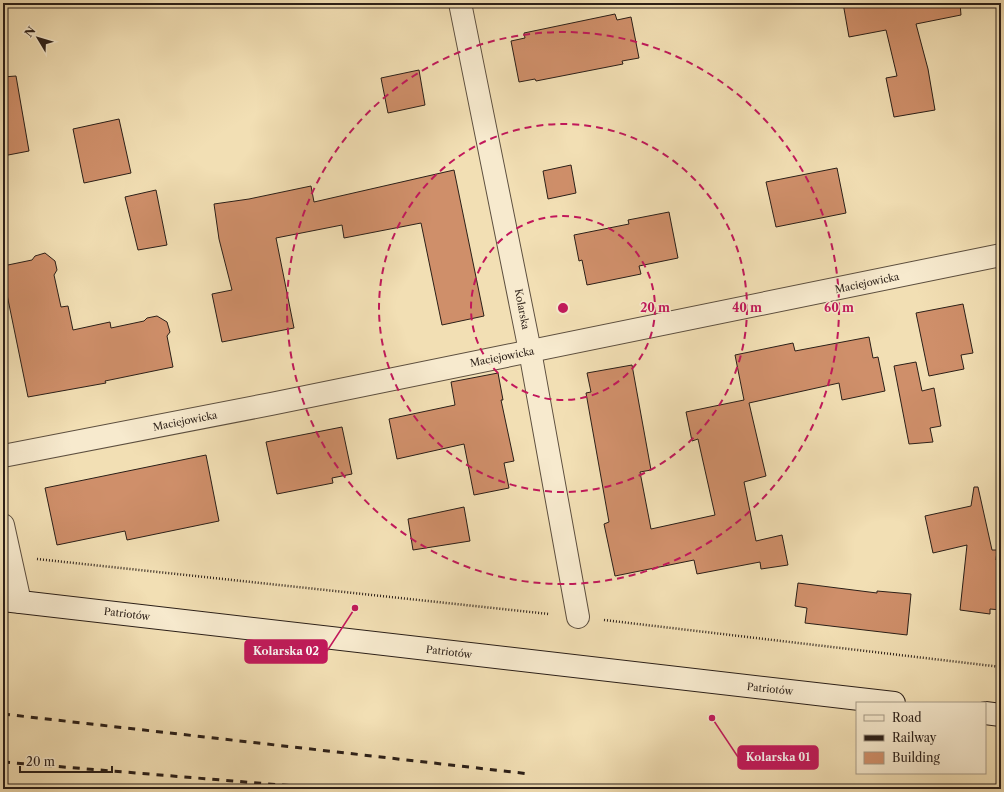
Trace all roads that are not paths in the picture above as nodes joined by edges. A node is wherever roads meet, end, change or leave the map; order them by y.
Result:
1 (460, 3) edge
2 (1001, 255) edge
3 (530, 351) junction
4 (3, 456) edge
5 (3, 525) edge
6 (11, 601) edge
7 (578, 617) road end
8 (885, 702) edge
9 (986, 713) edge
10 (1001, 715) edge

1 - 3 street, Kolarska
2 - 3 street, Maciejowicka
3 - 4 street, Maciejowicka
3 - 7 street, Kolarska
5 - 6 street
6 - 8 street, Patriotów
9 - 10 street

